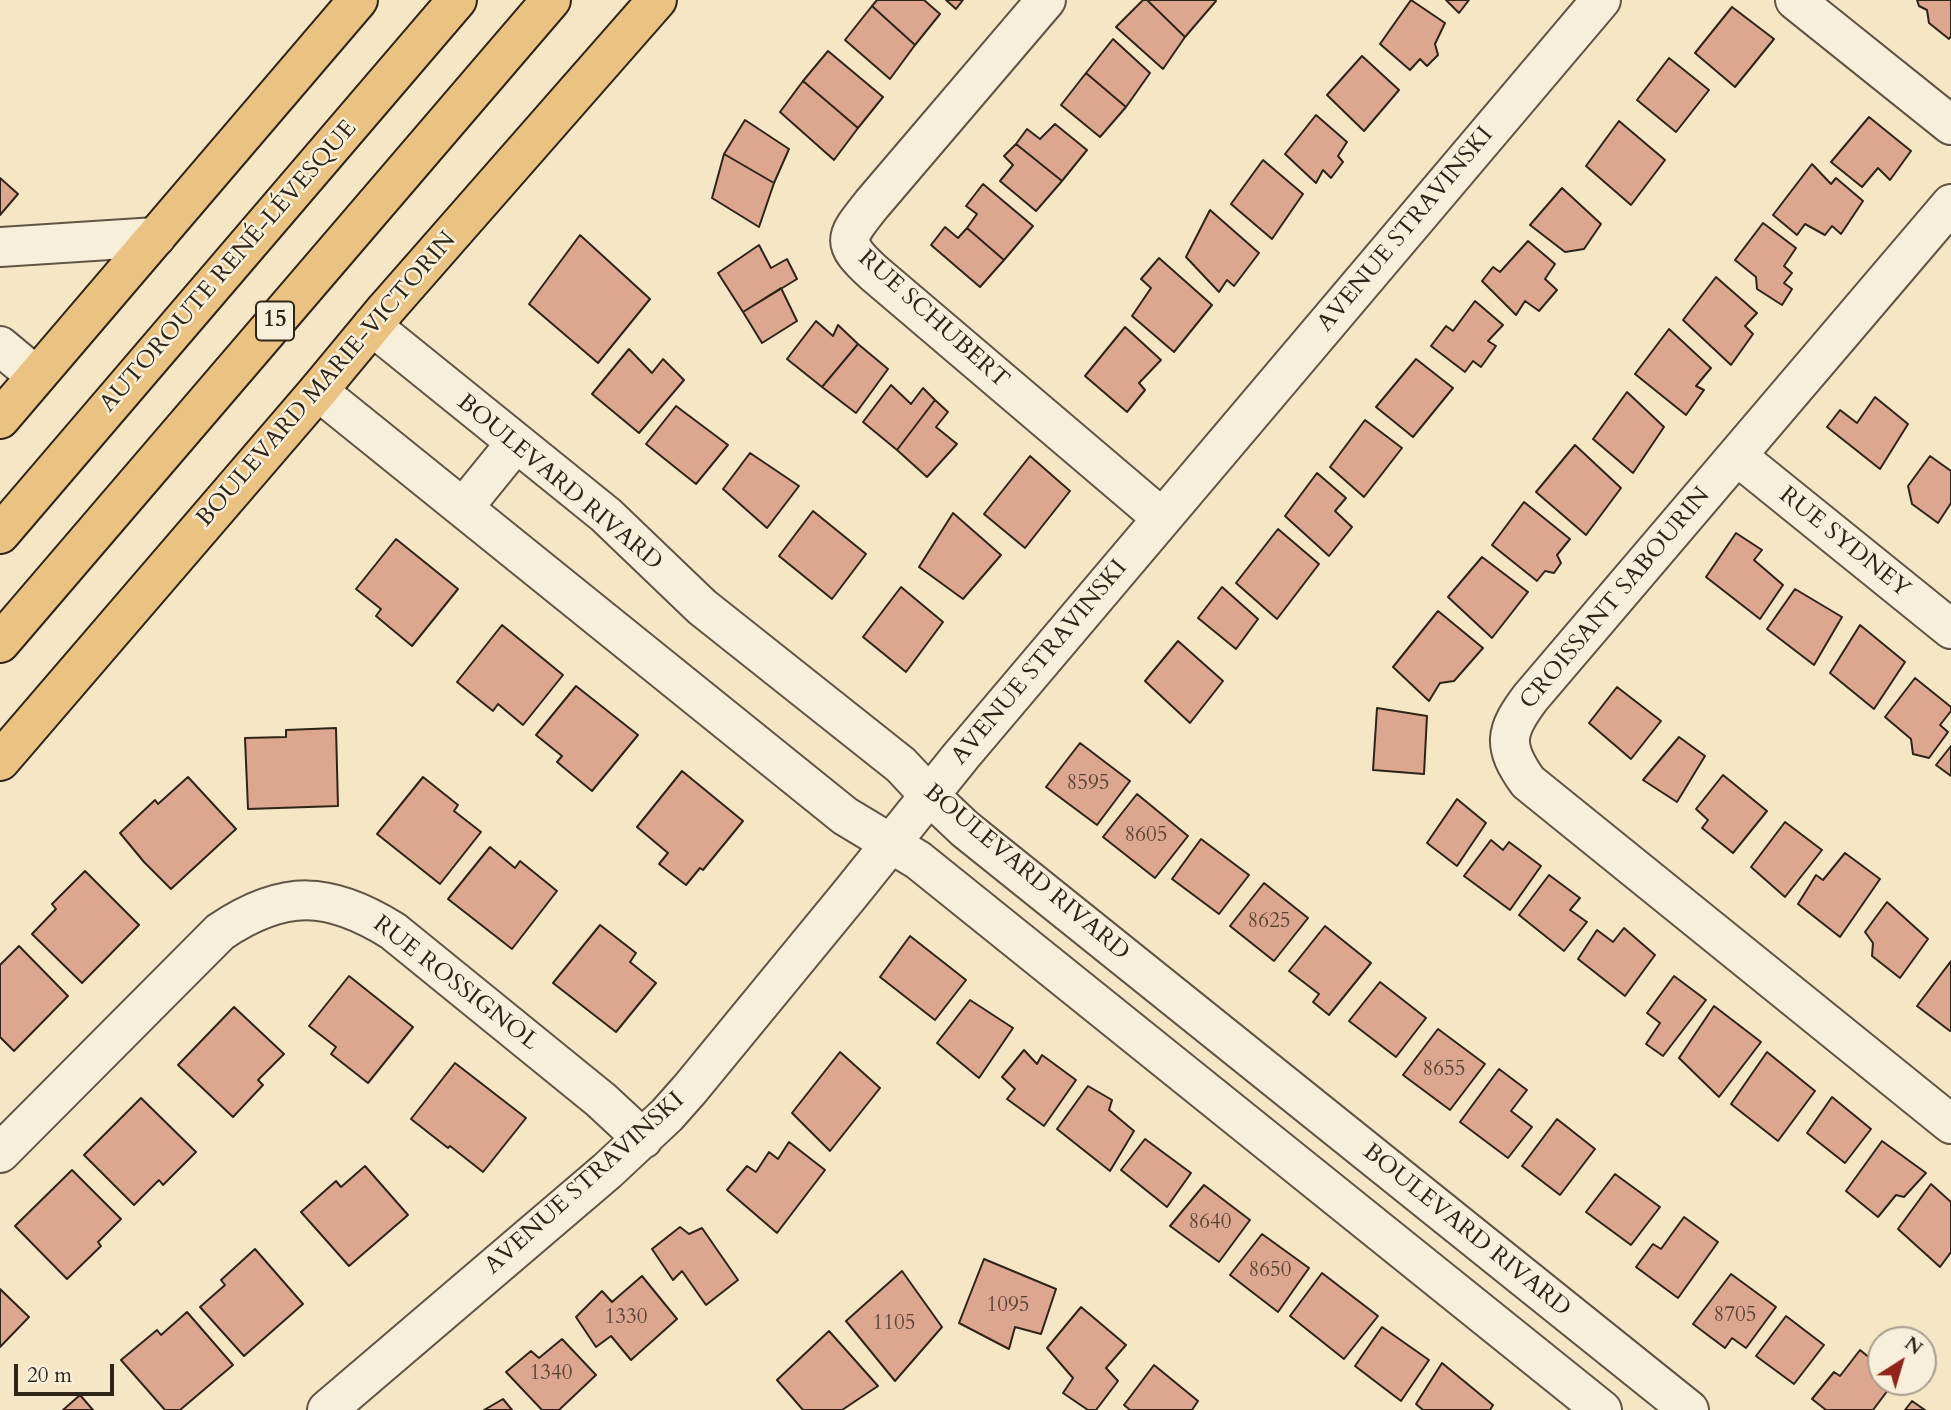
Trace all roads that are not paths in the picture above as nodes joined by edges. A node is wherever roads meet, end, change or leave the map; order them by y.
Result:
1 (358, 0) edge
2 (457, 0) edge
3 (551, 0) edge
4 (657, 0) edge
5 (1046, 0) edge
6 (1601, 0) edge
7 (1795, 0) edge
8 (1951, 125) edge
9 (1951, 204) edge
10 (156, 237) junction
11 (0, 247) edge
12 (372, 326) junction
13 (0, 346) edge
14 (36, 376) junction
15 (318, 391) junction
16 (0, 419) edge
17 (515, 443) junction
18 (1737, 456) junction
19 (463, 508) junction
20 (1162, 518) junction
21 (0, 534) edge
22 (1951, 629) edge
23 (0, 643) edge
24 (0, 761) edge
25 (929, 795) junction
26 (891, 845) junction
27 (1951, 1124) edge
28 (643, 1139) junction
29 (0, 1153) edge
30 (327, 1410) edge
31 (1602, 1410) edge
32 (1689, 1410) edge

1 - 10 main road
2 - 21 main road, AUTOROUTE RENÉ-LÉVESQUE
3 - 23 main road, 15
4 - 12 main road, BOULEVARD MARIE-VICTORIN
5 - 20 street, RUE SCHUBERT
6 - 20 street, AVENUE STRAVINSKI
7 - 8 street
9 - 18 street, CROISSANT SABOURIN
10 - 11 street
10 - 14 main road
12 - 15 main road, BOULEVARD MARIE-VICTORIN
12 - 17 street, BOULEVARD RIVARD
13 - 14 street
14 - 16 main road
15 - 19 street
15 - 24 main road, BOULEVARD MARIE-VICTORIN
17 - 19 street
17 - 25 street, BOULEVARD RIVARD
18 - 22 street, RUE SYDNEY
18 - 27 street, CROISSANT SABOURIN
19 - 26 street
20 - 25 street, AVENUE STRAVINSKI
25 - 26 street, AVENUE STRAVINSKI
25 - 32 street, BOULEVARD RIVARD
26 - 28 street, AVENUE STRAVINSKI
26 - 31 street
28 - 29 street, RUE ROSSIGNOL
28 - 30 street, AVENUE STRAVINSKI

